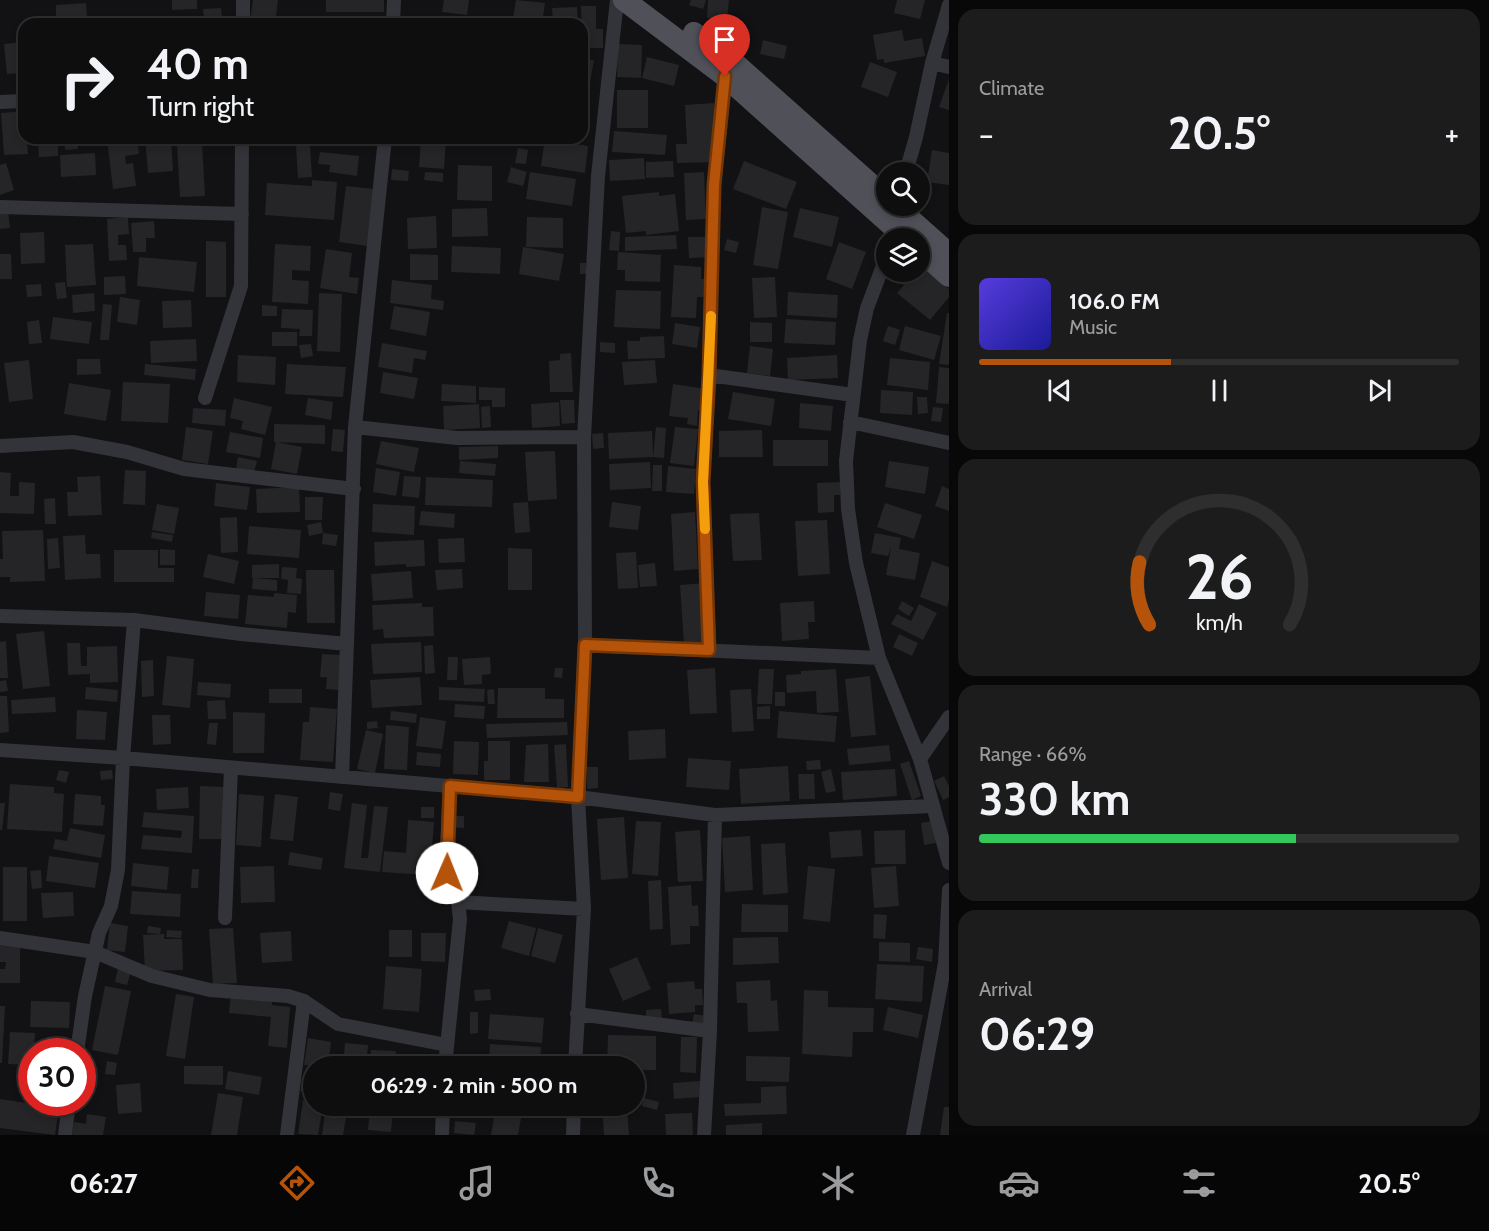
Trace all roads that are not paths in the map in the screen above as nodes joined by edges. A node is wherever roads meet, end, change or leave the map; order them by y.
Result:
1 (243, 0) edge
2 (394, 0) edge
3 (617, 0) edge
4 (624, 0) edge
5 (649, 0) edge
6 (949, 5) edge
7 (243, 18) edge
8 (393, 18) edge
9 (932, 63) junction
10 (949, 67) edge
11 (728, 69) junction
12 (18, 101) edge
13 (0, 102) edge
14 (242, 144) edge
15 (384, 144) edge
16 (909, 162) edge
17 (876, 190) edge
18 (0, 207) edge
19 (242, 214) junction
20 (906, 216) edge
21 (891, 228) edge
22 (949, 254) edge
23 (930, 259) edge
24 (949, 276) edge
25 (877, 282) edge
26 (709, 375) junction
27 (854, 395) junction
28 (204, 398) dead end
29 (850, 422) junction
30 (356, 427) junction
31 (584, 436) junction
32 (949, 443) edge
33 (0, 446) edge
34 (354, 489) junction
35 (0, 616) edge
36 (135, 620) junction
37 (347, 644) junction
38 (585, 645) junction
39 (709, 650) junction
40 (879, 658) junction
41 (949, 717) edge
42 (0, 750) edge
43 (123, 758) junction
44 (920, 759) junction
45 (231, 768) junction
46 (342, 777) junction
47 (450, 786) junction
48 (578, 797) junction
49 (933, 806) junction
50 (715, 815) junction
51 (949, 863) edge
52 (949, 890) edge
53 (458, 902) junction
54 (584, 909) junction
55 (225, 918) dead end
56 (0, 938) edge
57 (96, 952) junction
58 (304, 1001) junction
59 (577, 1014) junction
60 (710, 1031) junction
61 (79, 1038) edge
62 (447, 1045) junction
63 (446, 1056) edge
64 (575, 1056) edge
65 (67, 1116) edge
66 (443, 1116) edge
67 (574, 1116) edge
68 (65, 1135) edge
69 (287, 1135) edge
70 (442, 1135) edge
71 (573, 1135) edge
72 (704, 1135) edge
73 (912, 1135) edge

1 - 7 street
2 - 8 street
3 - 31 street
4 - 11 main road
5 - 11 main road
6 - 9 street
9 - 10 street
9 - 16 street
11 - 17 main road
11 - 21 main road
11 - 26 street
12 - 13 street
14 - 19 street
15 - 30 street
18 - 19 street
19 - 28 street
20 - 22 main road
23 - 24 main road
25 - 27 street
26 - 27 street
26 - 39 street
27 - 29 street
29 - 32 street
29 - 40 street
30 - 31 street
30 - 34 street
31 - 38 street
33 - 34 street
34 - 37 street
35 - 36 street
36 - 37 street
36 - 43 street
37 - 46 street
38 - 39 street
38 - 48 street
39 - 40 street
40 - 44 street
41 - 44 street
42 - 43 street
43 - 45 street
43 - 57 street
44 - 49 street
45 - 46 street
45 - 55 street
46 - 47 street
47 - 48 street
47 - 53 street
48 - 50 street
48 - 54 street
49 - 50 street
49 - 51 street
50 - 60 street
52 - 73 street
53 - 54 street
53 - 62 street
54 - 59 street
56 - 57 street
57 - 58 street
57 - 61 street
58 - 62 street
58 - 69 street
59 - 60 street
59 - 64 street
60 - 72 street
62 - 63 street
65 - 68 street
66 - 70 street
67 - 71 street

